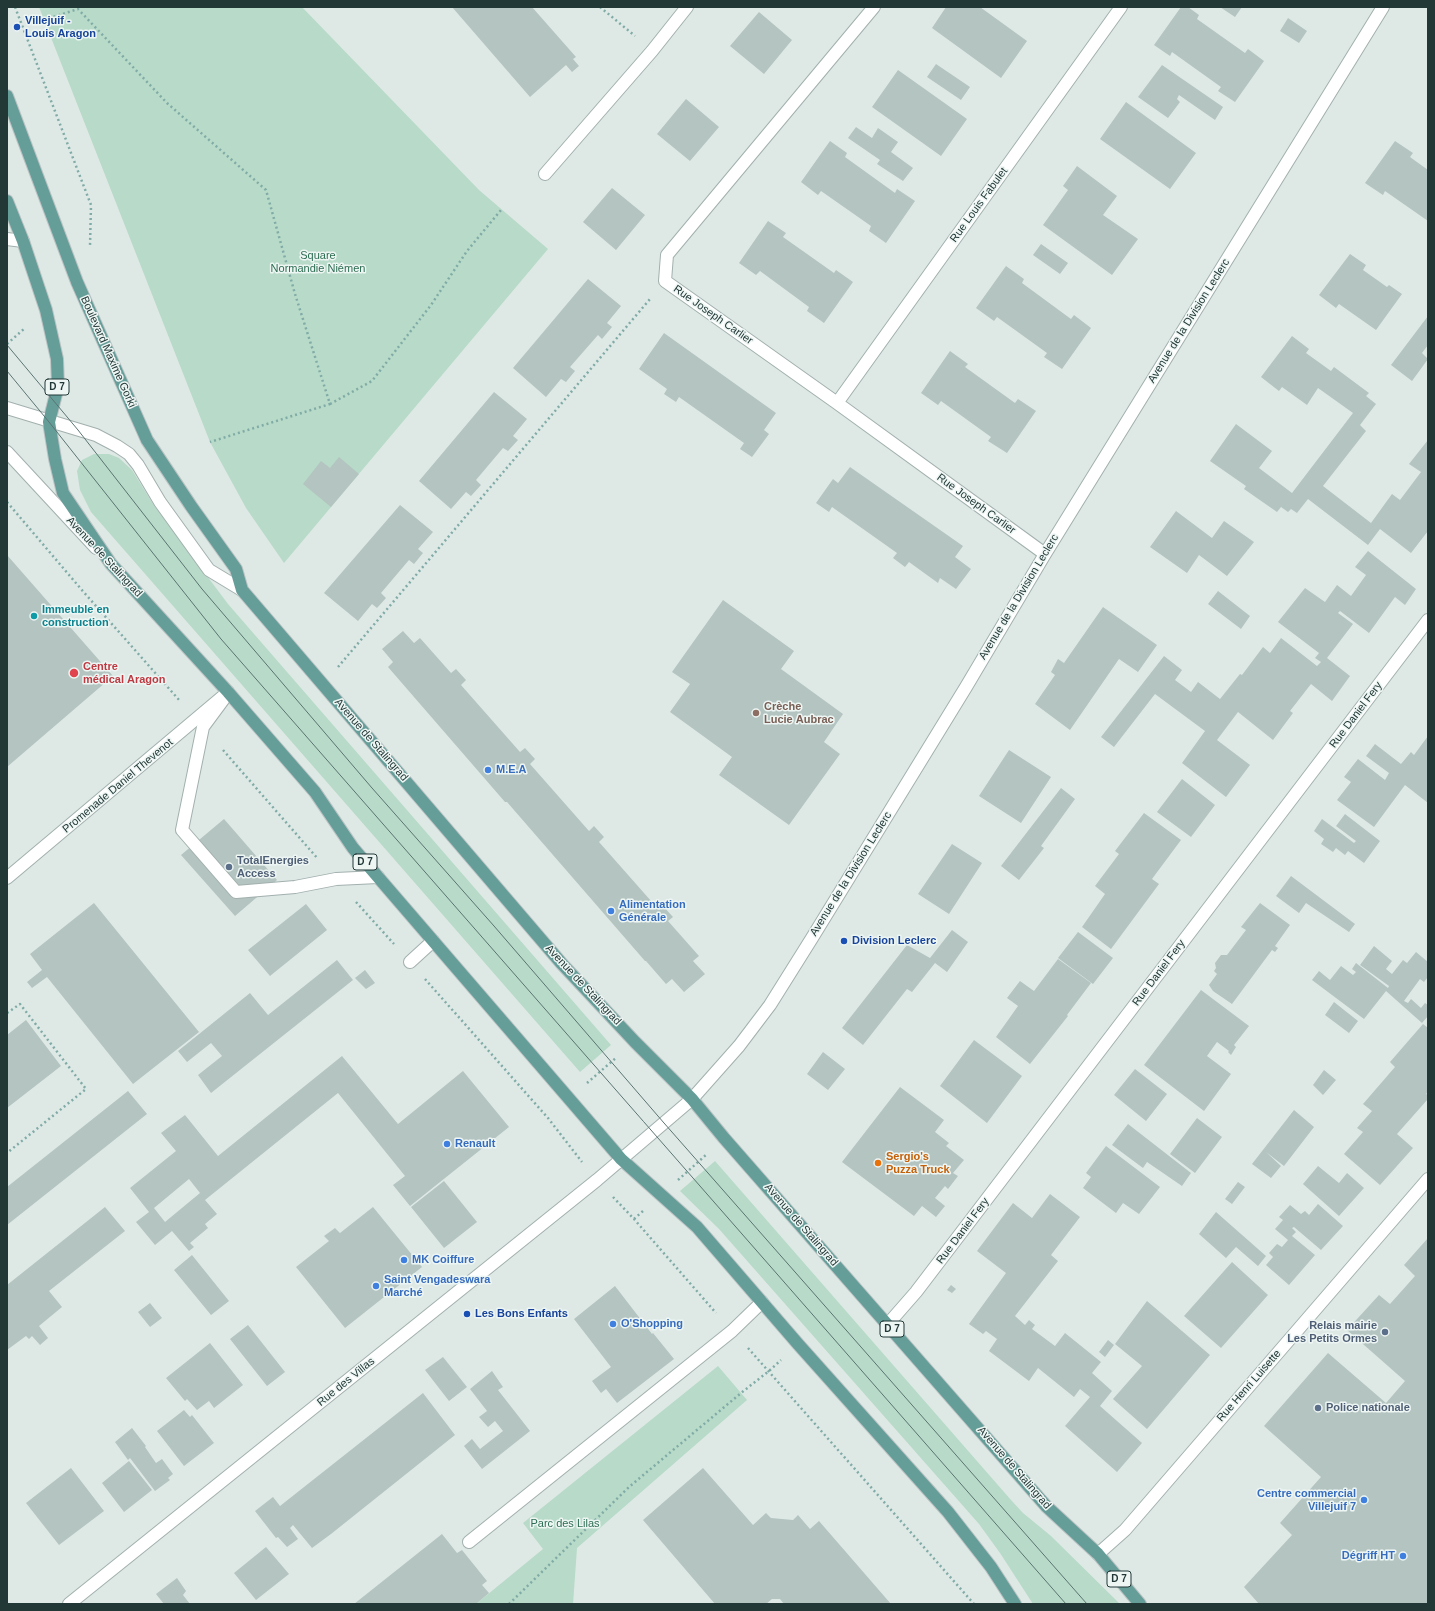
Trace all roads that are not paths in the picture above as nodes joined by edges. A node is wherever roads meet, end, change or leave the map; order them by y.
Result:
1 (687, 7) edge
2 (874, 7) edge
3 (1121, 7) edge
4 (1383, 7) edge
5 (7, 96) edge
6 (545, 174) dead end
7 (7, 201) edge
8 (7, 239) edge
9 (23, 241) junction
10 (837, 403) junction
11 (7, 408) edge
12 (49, 422) junction
13 (7, 452) edge
14 (1045, 554) junction
15 (111, 564) junction
16 (242, 590) junction
17 (1428, 620) edge
18 (228, 692) junction
19 (200, 723) junction
20 (378, 877) junction
21 (7, 878) edge
22 (433, 941) junction
23 (410, 962) road end
24 (692, 1099) junction
25 (621, 1158) junction
26 (1428, 1179) edge
27 (762, 1302) junction
28 (888, 1324) junction
29 (469, 1542) dead end
30 (1098, 1554) junction
31 (69, 1604) edge
32 (1016, 1604) edge
33 (1140, 1604) edge

1 - 6 street
2 - 10 street, Rue Joseph Carlier
3 - 10 street, Rue Louis Fabulet
4 - 14 street, Avenue de la Division Leclerc
5 - 16 main road, Boulevard Maxime Gorki / D 7
7 - 9 main road, D 7
8 - 9 street
9 - 12 main road, D 7
10 - 14 street, Rue Joseph Carlier
11 - 12 street, Avenue de Stalingrad
12 - 15 main road, D 7
12 - 16 street, Avenue de Stalingrad / D 7
13 - 15 street, Avenue de Stalingrad
14 - 24 street, Avenue de la Division Leclerc
15 - 18 main road, Avenue de Stalingrad / D 7
16 - 24 main road, Avenue de Stalingrad / D 7
17 - 28 street, Rue Daniel Fery
18 - 19 street, Promenade Daniel Thevenot
18 - 20 main road, Avenue de Stalingrad / D 7
19 - 20 street
19 - 21 street, Promenade Daniel Thevenot
20 - 22 main road, Avenue de Stalingrad / D 7
22 - 23 street
22 - 25 main road, Avenue de Stalingrad / D 7
24 - 25 street, Avenue de la Division Leclerc
24 - 28 main road, Avenue de Stalingrad / D 7
25 - 27 main road, Avenue de Stalingrad / D 7
25 - 31 street, Rue des Villas
26 - 30 street, Rue Henri Luisette
27 - 29 street
27 - 32 main road, Avenue de Stalingrad / D 7
28 - 30 main road, Avenue de Stalingrad / D 7
30 - 33 main road, Avenue de Stalingrad / D 7

